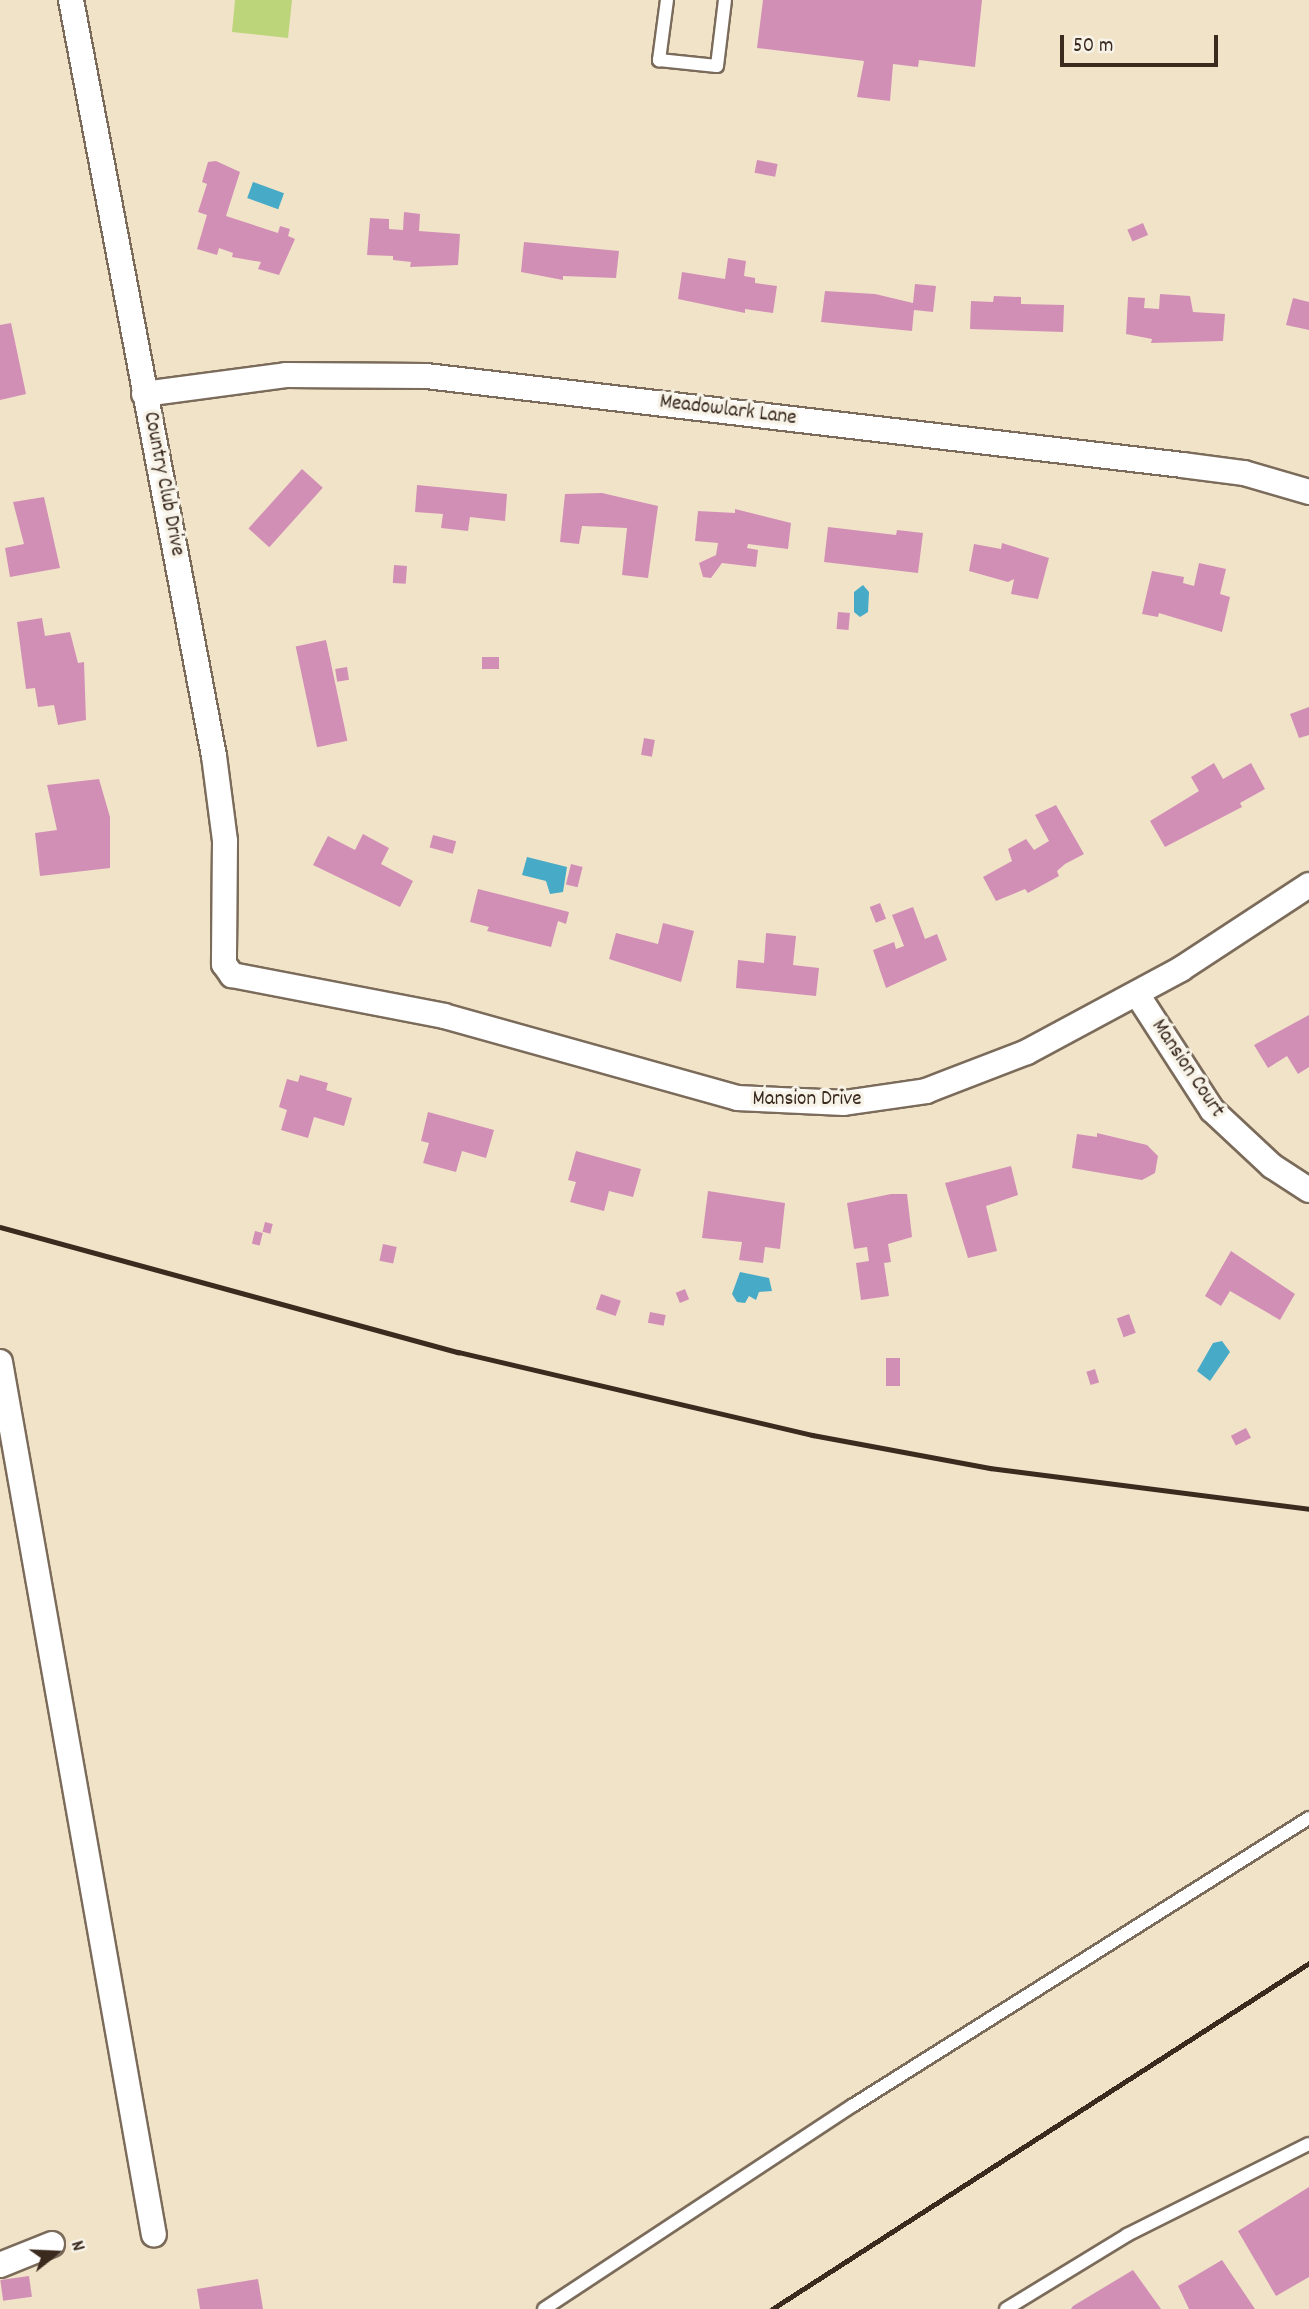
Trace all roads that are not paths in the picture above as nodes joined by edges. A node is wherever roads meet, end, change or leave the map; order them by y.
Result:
1 (71, 0) edge
2 (667, 0) edge
3 (724, 0) edge
4 (144, 394) junction
5 (1309, 492) edge
6 (1309, 885) edge
7 (227, 970) joint
8 (1137, 994) junction
9 (1309, 1190) edge
10 (0, 1362) edge
11 (1309, 1818) edge
12 (1309, 2144) edge
13 (155, 2235) dead end
14 (52, 2244) dead end
15 (0, 2265) edge
16 (544, 2309) edge
17 (1006, 2309) edge

1 - 4 street, Country Club Drive
2 - 3 lane
4 - 5 street, Meadowlark Lane
4 - 7 street, Country Club Drive
6 - 8 street, Mansion Drive
7 - 8 street, Mansion Drive
8 - 9 street, Mansion Court
10 - 13 street
11 - 16 lane
12 - 17 lane
14 - 15 street

